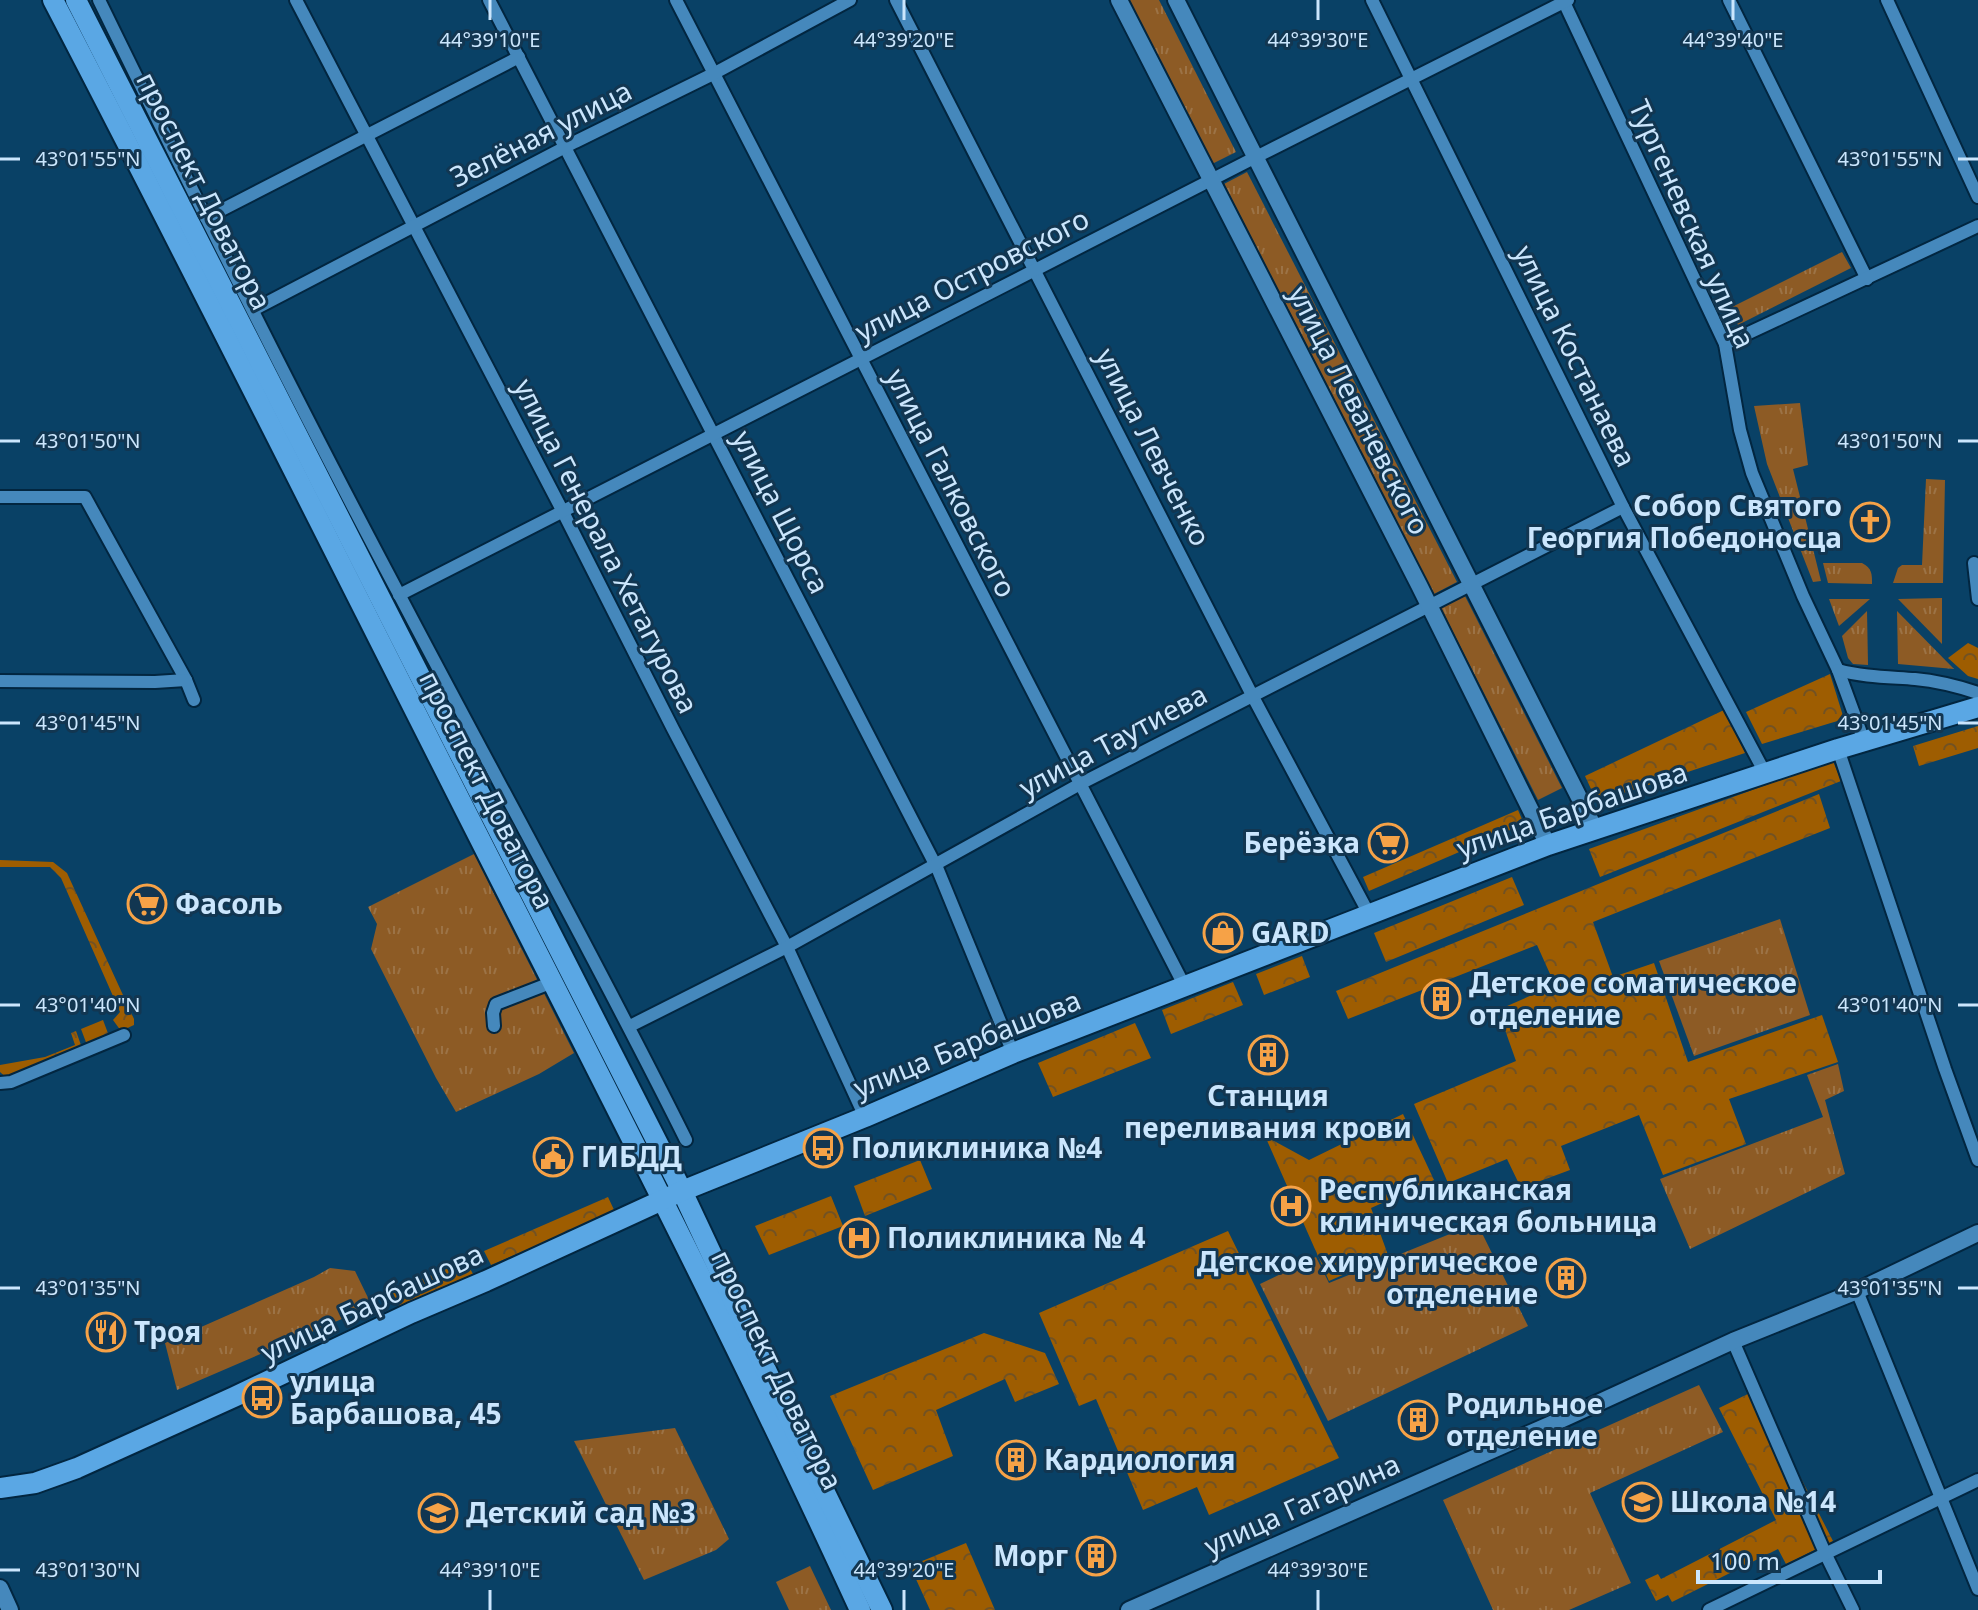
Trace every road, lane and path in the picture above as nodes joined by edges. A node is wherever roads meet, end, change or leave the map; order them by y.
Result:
1 (53, 0) edge
2 (76, 0) edge
3 (99, 0) edge
4 (296, 0) edge
5 (489, 0) edge
6 (676, 0) edge
7 (850, 0) edge
8 (896, 0) edge
9 (1119, 0) edge
10 (1176, 0) edge
11 (1372, 0) edge
12 (1729, 0) edge
13 (1887, 0) edge
14 (1565, 1) edge
15 (519, 57) junction
16 (713, 74) junction
17 (1411, 79) junction
18 (366, 135) junction
19 (566, 147) junction
20 (1256, 157) junction
21 (1213, 179) junction
22 (1978, 197) edge
23 (206, 218) junction
24 (413, 226) junction
25 (1978, 226) edge
26 (1035, 269) junction
27 (1867, 279) junction
28 (253, 310) junction
29 (1725, 344) junction
30 (861, 360) junction
31 (714, 433) junction
32 (0, 497) edge
33 (1623, 507) junction
34 (562, 510) junction
35 (1974, 563) dead end
36 (1470, 585) junction
37 (399, 595) junction
38 (1978, 599) edge
39 (1430, 606) junction
40 (1838, 670) junction
41 (186, 680) junction
42 (0, 681) edge
43 (1978, 693) edge
44 (1252, 695) junction
45 (194, 700) dead end
46 (1978, 707) edge
47 (1864, 741) junction
48 (1838, 749) junction
49 (1765, 773) junction
50 (1080, 784) junction
51 (1595, 829) junction
52 (1548, 845) junction
53 (935, 864) junction
54 (1369, 914) junction
55 (787, 947) junction
56 (553, 982) junction
57 (1185, 987) junction
58 (494, 1026) dead end
59 (630, 1026) junction
60 (124, 1035) dead end
61 (1013, 1053) junction
62 (0, 1083) edge
63 (865, 1117) junction
64 (686, 1140) dead end
65 (1978, 1160) edge
66 (673, 1196) junction
67 (1978, 1233) edge
68 (1857, 1291) junction
69 (1733, 1341) junction
70 (1978, 1480) edge
71 (0, 1488) edge
72 (1940, 1497) junction
73 (1825, 1553) junction
74 (0, 1588) edge
75 (1978, 1589) edge
76 (10, 1610) edge
77 (860, 1610) edge
78 (882, 1610) edge
79 (1129, 1610) edge
80 (1709, 1610) edge
81 (1853, 1610) edge

1 - 56 main road, проспект Доватора
2 - 66 main road, проспект Доватора
3 - 23 street, проспект Доватора
4 - 18 street, улица Генерала Хетагурова
5 - 15 street, улица Щорса
6 - 16 street, улица Галковского
7 - 16 street, Зелёная улица
8 - 26 street, улица Левченко
9 - 21 street, улица Леваневского
10 - 20 street, улица Леваневского
11 - 17 street, улица Костанаева
12 - 27 street
13 - 22 street
14 - 17 street, улица Островского
14 - 29 street, Тургеневская улица
15 - 18 street
15 - 19 street, улица Щорса
16 - 19 street, Зелёная улица
16 - 30 street, улица Галковского
17 - 20 street, улица Островского
17 - 33 street, улица Костанаева
18 - 23 street
18 - 24 street, улица Генерала Хетагурова
19 - 24 street, Зелёная улица
19 - 31 street, улица Щорса
20 - 21 street, улица Островского
20 - 36 street, улица Леваневского
21 - 26 street, улица Островского
21 - 39 street, улица Леваневского
23 - 28 street, проспект Доватора
24 - 28 street, Зелёная улица
24 - 34 street, улица Генерала Хетагурова
25 - 27 street
26 - 30 street, улица Островского
26 - 44 street, улица Левченко
27 - 29 street
28 - 37 street, проспект Доватора
29 - 40 street, Тургеневская улица
30 - 31 street, улица Островского
30 - 50 street, улица Галковского
31 - 34 street, улица Островского
31 - 53 street, улица Щорса
32 - 41 street
33 - 36 street, улица Таутиева
33 - 49 street, улица Костанаева
34 - 37 street, улица Островского
34 - 55 street, улица Генерала Хетагурова
35 - 38 street
36 - 39 street, улица Таутиева
36 - 51 street, улица Леваневского
37 - 59 street, проспект Доватора
39 - 44 street, улица Таутиева
39 - 52 street, улица Леваневского
40 - 43 street
40 - 47 street, Тургеневская улица
41 - 42 street
41 - 45 street
44 - 50 street, улица Таутиева
44 - 54 street, улица Левченко
46 - 47 main road, улица Барбашова
47 - 48 main road, улица Барбашова
48 - 49 main road, улица Барбашова
48 - 65 street
49 - 51 main road, улица Барбашова
50 - 53 street, улица Таутиева
50 - 57 street, улица Галковского
51 - 52 main road, улица Барбашова
52 - 54 main road, улица Барбашова
53 - 55 street, улица Таутиева
53 - 61 street, улица Щорса
54 - 57 main road, улица Барбашова
55 - 59 street, улица Таутиева
55 - 63 street, улица Генерала Хетагурова
56 - 58 street
56 - 66 main road, проспект Доватора
57 - 61 main road, улица Барбашова
59 - 64 street, проспект Доватора
60 - 62 street
61 - 63 main road, улица Барбашова
63 - 66 main road, улица Барбашова
66 - 71 main road, улица Барбашова
66 - 77 main road, проспект Доватора
66 - 78 main road, проспект Доватора
67 - 68 street, улица Гагарина
68 - 69 street, улица Гагарина
68 - 72 street
69 - 73 street
69 - 79 street, улица Гагарина
70 - 72 street
72 - 73 street
72 - 75 street
73 - 80 street
73 - 81 street
74 - 76 street

